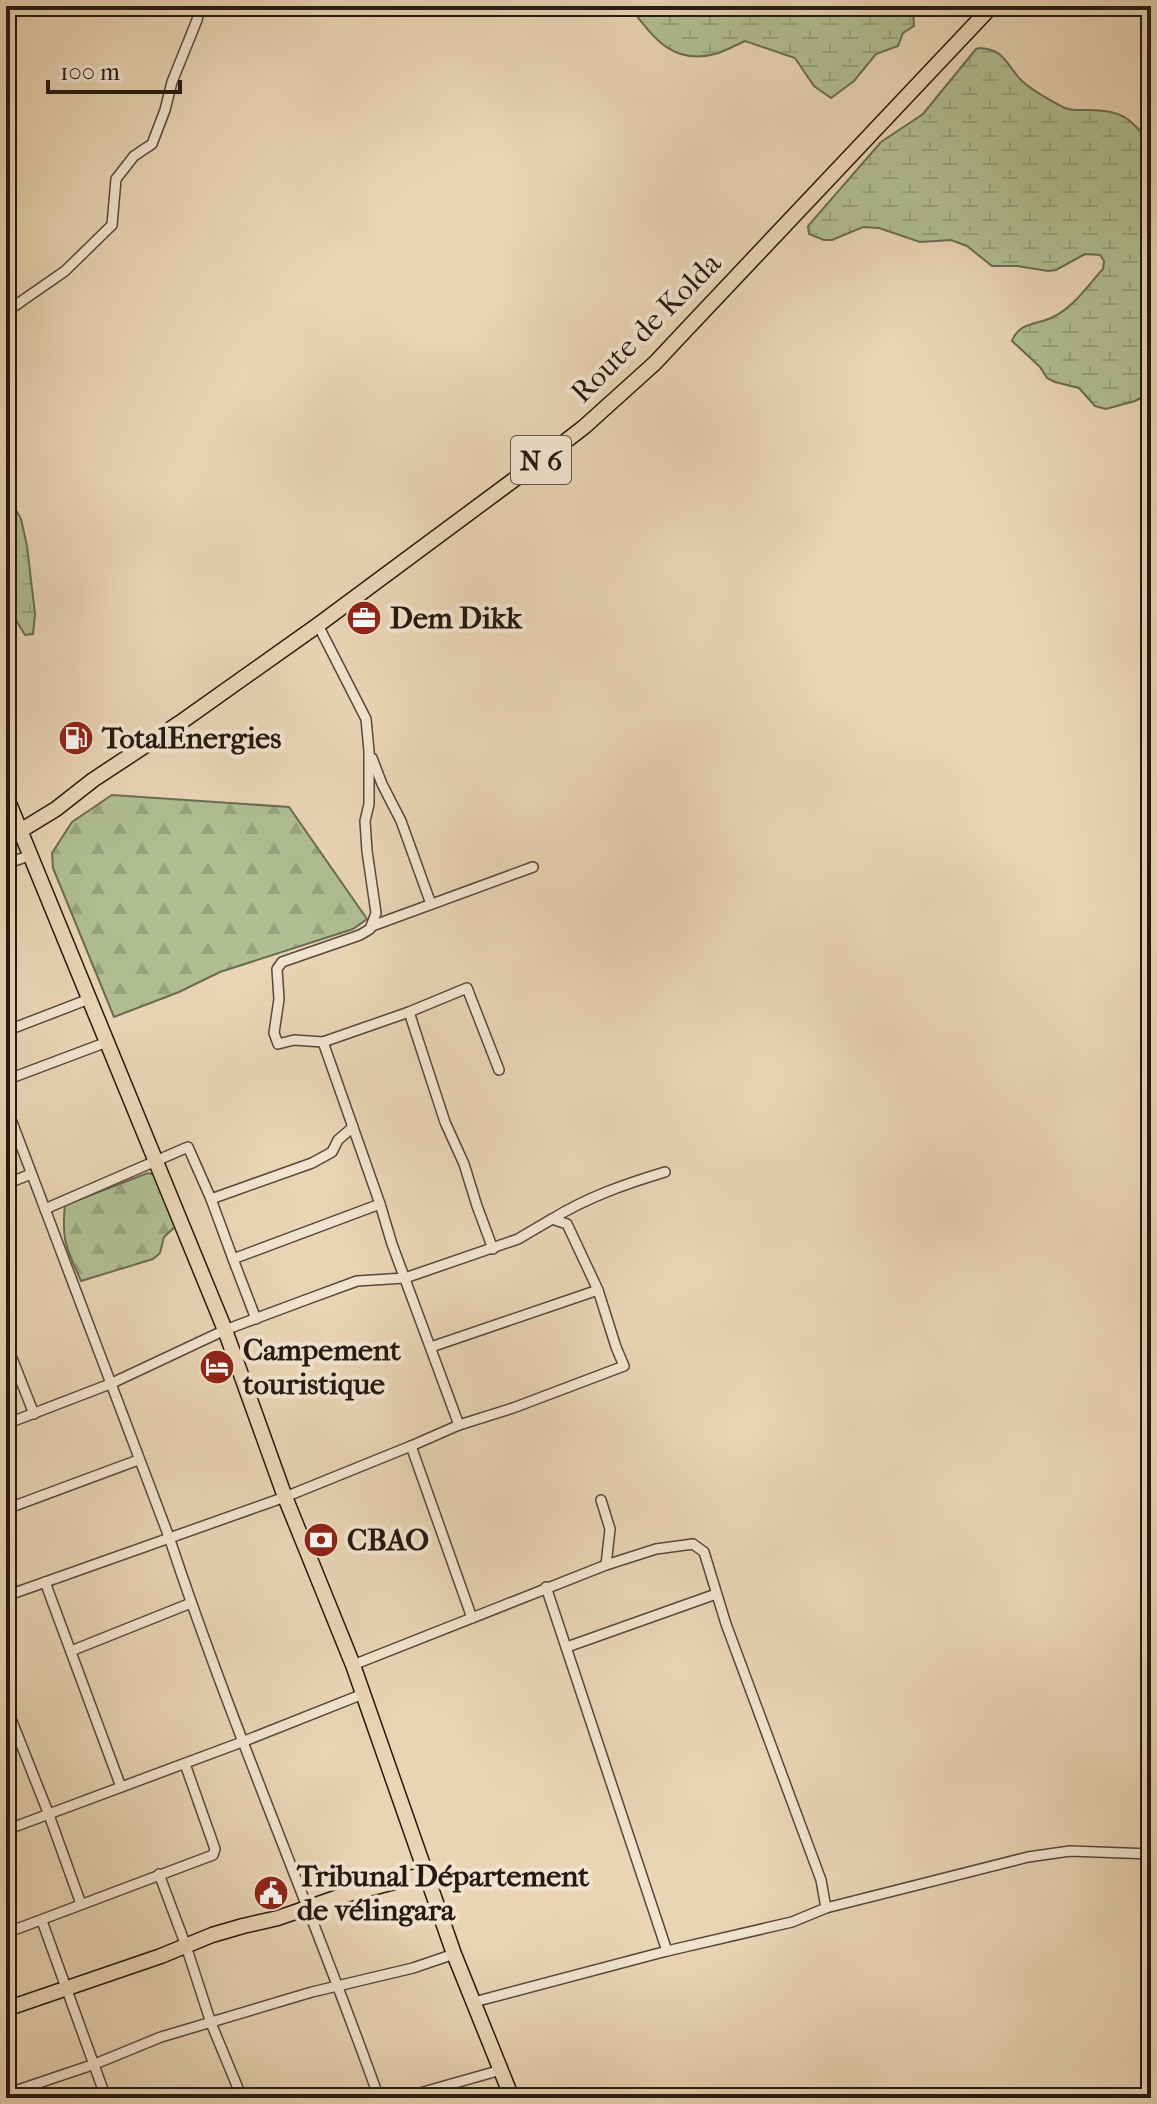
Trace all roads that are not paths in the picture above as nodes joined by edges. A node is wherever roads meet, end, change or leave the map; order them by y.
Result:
1 (200, 6) edge
2 (992, 6) edge
3 (6, 312) edge
4 (318, 625) junction
5 (369, 751) junction
6 (6, 796) edge
7 (20, 831) junction
8 (31, 855) junction
9 (6, 864) edge
10 (533, 867) dead end
11 (431, 904) junction
12 (372, 926) junction
13 (89, 999) junction
14 (409, 1012) junction
15 (6, 1031) edge
16 (107, 1042) junction
17 (323, 1042) junction
18 (499, 1070) dead end
19 (6, 1080) edge
20 (6, 1106) edge
21 (353, 1127) junction
22 (156, 1161) junction
23 (665, 1172) dead end
24 (31, 1174) junction
25 (6, 1184) edge
26 (211, 1199) junction
27 (380, 1204) junction
28 (45, 1209) junction
29 (552, 1219) junction
30 (493, 1249) junction
31 (233, 1259) junction
32 (405, 1278) junction
33 (598, 1290) junction
34 (256, 1319) junction
35 (225, 1330) junction
36 (6, 1343) edge
37 (431, 1347) junction
38 (110, 1384) junction
39 (34, 1414) junction
40 (6, 1424) edge
41 (459, 1425) junction
42 (411, 1446) junction
43 (138, 1460) junction
44 (285, 1497) junction
45 (601, 1500) dead end
46 (6, 1509) edge
47 (169, 1537) junction
48 (606, 1565) junction
49 (6, 1572) edge
50 (45, 1582) junction
51 (546, 1587) junction
52 (10, 1594) edge
53 (716, 1594) junction
54 (191, 1603) junction
55 (472, 1618) junction
56 (567, 1647) junction
57 (71, 1651) junction
58 (353, 1665) junction
59 (363, 1694) junction
60 (6, 1706) edge
61 (9, 1723) edge
62 (242, 1742) junction
63 (185, 1764) junction
64 (121, 1787) junction
65 (49, 1815) junction
66 (6, 1830) edge
67 (1151, 1854) edge
68 (159, 1874) junction
69 (425, 1874) junction
70 (81, 1904) junction
71 (307, 1908) junction
72 (826, 1908) junction
73 (42, 1921) junction
74 (6, 1933) edge
75 (186, 1946) junction
76 (667, 1951) junction
77 (454, 1954) junction
78 (338, 1986) junction
79 (66, 1988) junction
80 (474, 2002) junction
81 (6, 2009) edge
82 (211, 2023) junction
83 (95, 2064) junction
84 (501, 2070) junction
85 (6, 2094) edge
86 (106, 2098) edge
87 (242, 2098) edge
88 (379, 2098) edge
89 (402, 2098) edge
90 (512, 2098) edge

1 - 3 street
2 - 4 main road, Route de Kolda / N 6
4 - 5 street
4 - 7 main road, Route de Kolda / N 6
5 - 11 street
5 - 12 street
6 - 7 main road
7 - 8 main road
8 - 9 street
8 - 13 main road
10 - 11 street
11 - 12 street
12 - 17 street
13 - 15 street
13 - 16 main road
14 - 17 street
14 - 18 street
14 - 30 street
16 - 19 street
16 - 22 main road
17 - 21 street
20 - 24 street
21 - 26 street
21 - 27 street
22 - 26 street
22 - 28 street
22 - 35 main road
23 - 29 street
24 - 25 street
24 - 28 street
26 - 31 street
27 - 31 street
27 - 32 street
28 - 38 street
29 - 30 street
29 - 33 street
30 - 32 street
31 - 34 street
32 - 34 street
32 - 37 street
33 - 37 street
33 - 41 street
34 - 35 street
35 - 38 street
35 - 44 main road
36 - 39 street
37 - 41 street
38 - 39 street
38 - 43 street
39 - 40 street
41 - 42 street
42 - 44 street
42 - 55 street
43 - 46 street
43 - 47 street
44 - 47 street
44 - 58 main road
45 - 48 street
47 - 50 street
47 - 54 street
48 - 51 street
48 - 53 street
49 - 52 street
50 - 52 street
50 - 57 street
51 - 55 street
51 - 56 street
53 - 56 street
53 - 72 street
54 - 57 street
54 - 62 street
55 - 58 street
56 - 76 street
57 - 64 street
58 - 59 main road
59 - 62 street
59 - 69 main road
60 - 61 street
61 - 65 street
62 - 63 street
62 - 71 street
63 - 64 street
63 - 68 street
64 - 65 street
65 - 66 street
65 - 70 street
67 - 72 street
68 - 70 street
68 - 75 street
69 - 71 main road
69 - 77 main road
70 - 73 street
71 - 75 main road
71 - 78 street
72 - 76 street
73 - 74 street
73 - 79 street
75 - 79 main road
75 - 82 street
76 - 80 street
77 - 78 street
77 - 80 main road
78 - 82 street
78 - 88 street
79 - 81 main road
79 - 83 street
80 - 84 main road
82 - 83 street
82 - 87 street
83 - 85 street
83 - 86 street
84 - 89 street
84 - 90 main road

